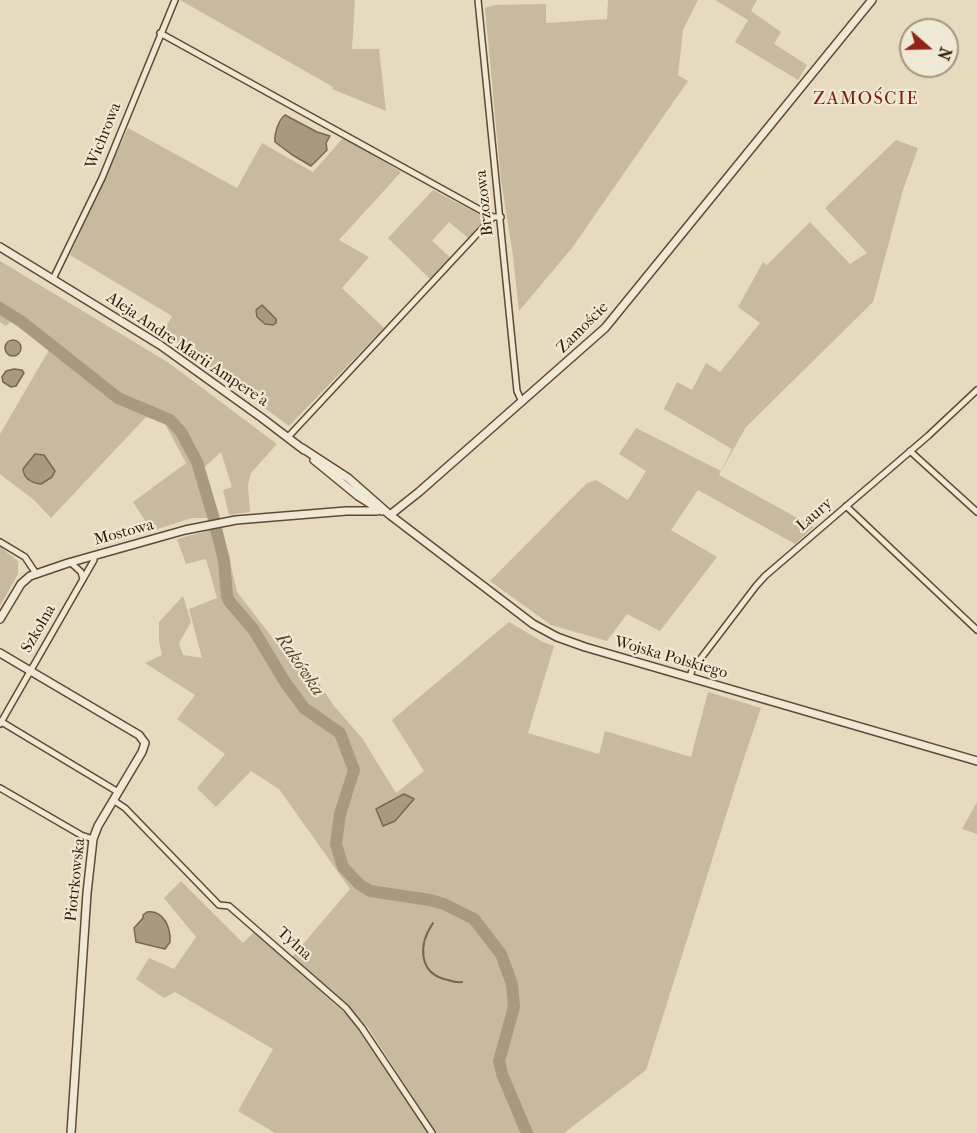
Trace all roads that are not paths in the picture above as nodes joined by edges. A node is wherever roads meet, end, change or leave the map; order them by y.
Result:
1 (175, 0) edge
2 (478, 0) edge
3 (872, 0) edge
4 (160, 33) junction
5 (494, 217) junction
6 (501, 217) junction
7 (0, 247) edge
8 (53, 279) junction
9 (976, 394) edge
10 (522, 402) junction
11 (288, 437) junction
12 (302, 448) junction
13 (910, 451) junction
14 (358, 496) junction
15 (846, 506) junction
16 (353, 511) junction
17 (977, 512) edge
18 (390, 514) junction
19 (0, 542) edge
20 (94, 555) junction
21 (70, 562) junction
22 (36, 572) junction
23 (83, 579) junction
24 (0, 619) edge
25 (977, 630) edge
26 (0, 653) edge
27 (30, 671) junction
28 (690, 677) junction
29 (0, 722) edge
30 (977, 761) edge
31 (0, 788) edge
32 (118, 792) junction
33 (113, 800) junction
34 (93, 839) junction
35 (71, 1133) edge
36 (432, 1133) edge

1 - 4 street, Wichrowa
2 - 6 street, Brzozowa
3 - 10 street, Zamoście
4 - 5 street
4 - 8 street, Wichrowa
5 - 6 street
5 - 11 street
6 - 10 street, Brzozowa
7 - 8 street, Aleja Andre Marii Ampere'a
8 - 11 street, Aleja Andre Marii Ampere'a
9 - 13 street, Laury
10 - 18 street, Zamoście
11 - 12 street, Aleja Andre Marii Ampere'a
12 - 14 street, Aleja Andre Marii Ampere'a
12 - 18 street, Aleja Andre Marii Ampere'a
13 - 15 street, Laury
13 - 17 street
14 - 16 street
14 - 18 street, Aleja Andre Marii Ampere'a
15 - 25 street
15 - 28 street, Laury
16 - 18 street
16 - 20 street, Mostowa
18 - 28 street, Wojska Polskiego
19 - 22 street
20 - 21 street, Mostowa
20 - 23 street, Szkolna
21 - 22 street, Mostowa
21 - 23 street
22 - 24 street
23 - 27 street, Szkolna
26 - 27 street, Piotrkowska
27 - 29 street, Szkolna
27 - 32 street, Piotrkowska
28 - 30 street, Wojska Polskiego
29 - 32 street
31 - 34 street
32 - 33 street, Piotrkowska
33 - 34 street, Piotrkowska
33 - 36 street, Tylna
34 - 35 street, Piotrkowska

